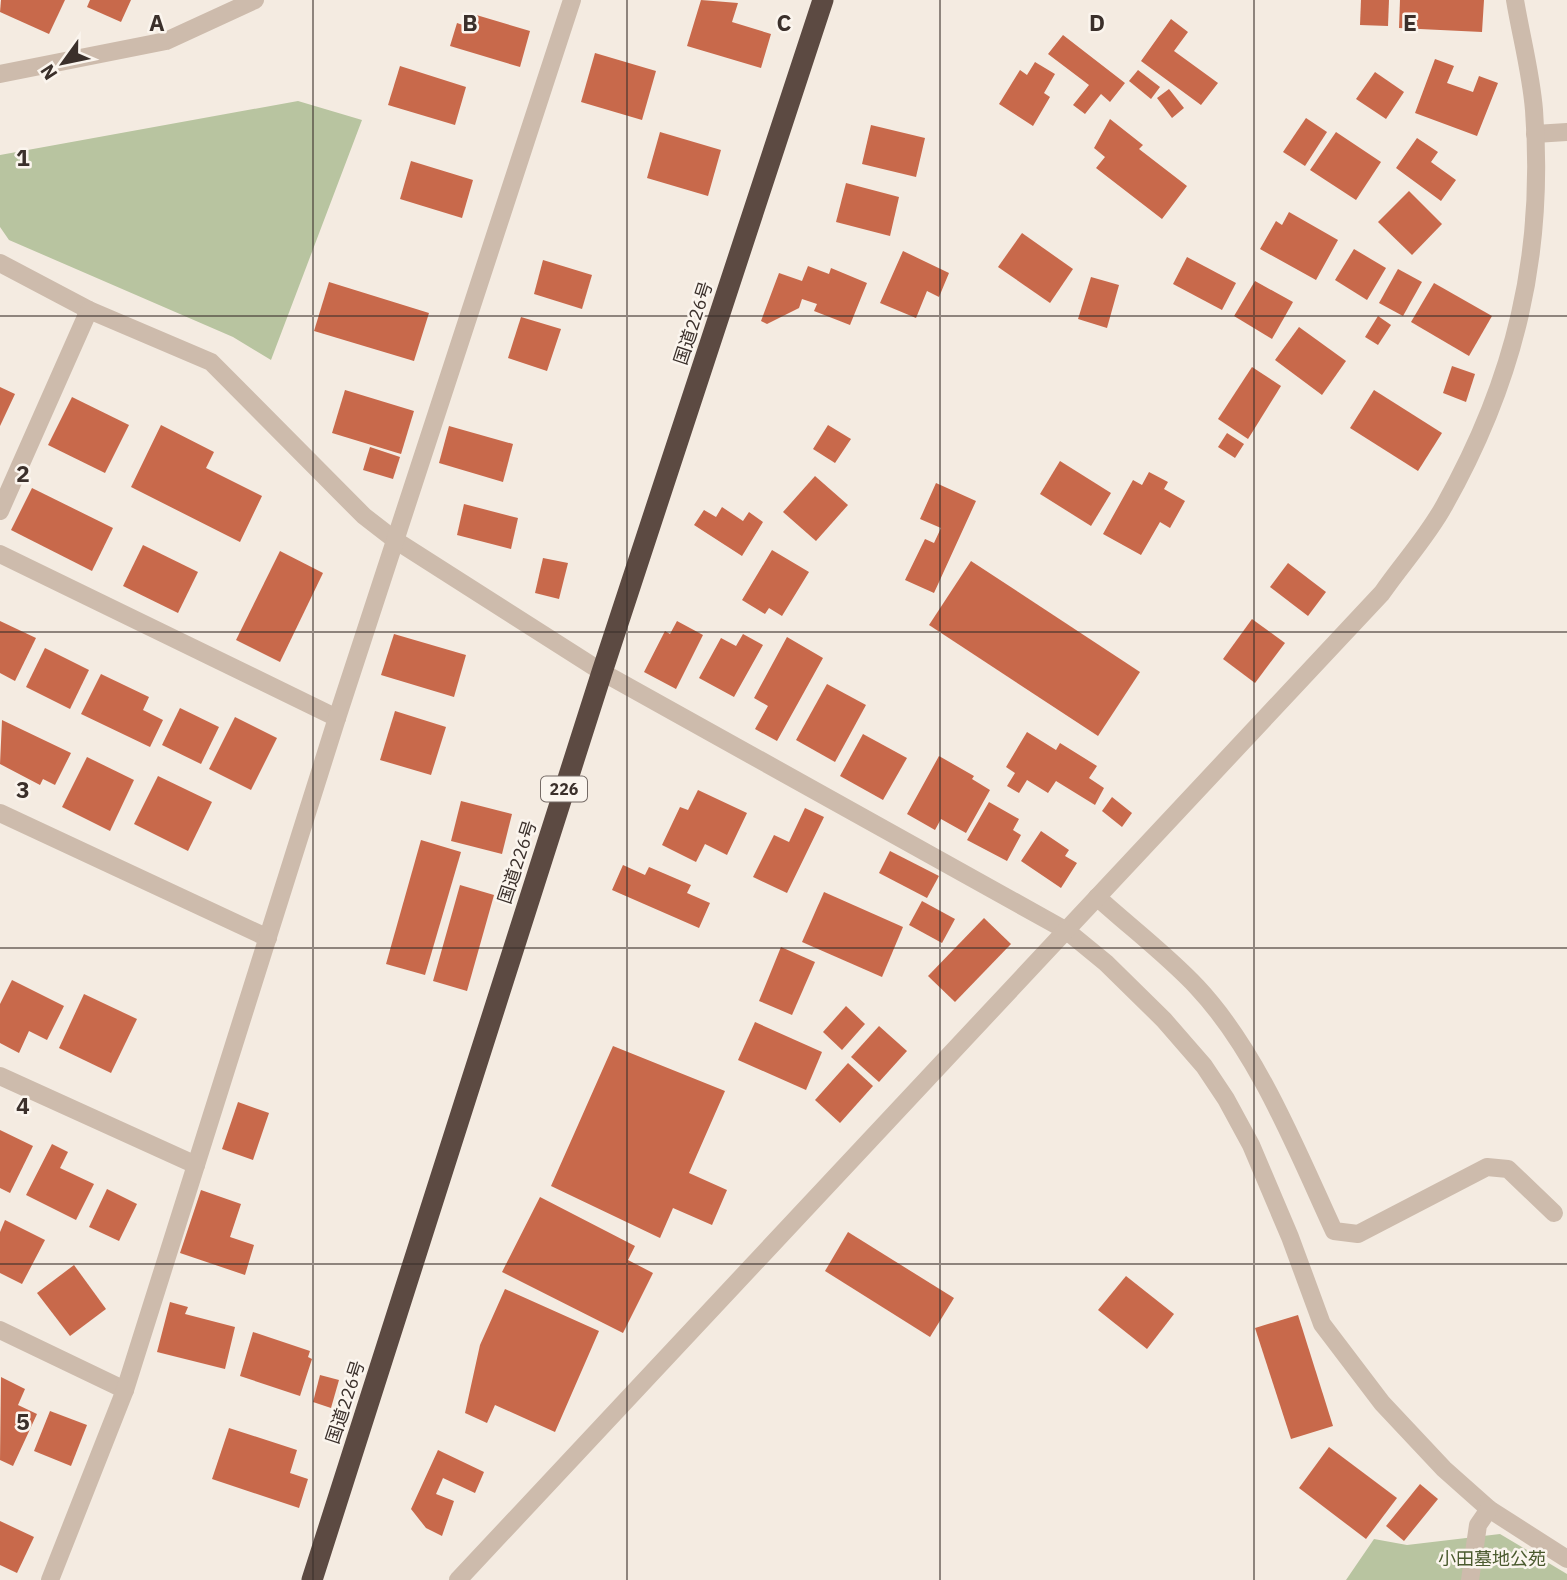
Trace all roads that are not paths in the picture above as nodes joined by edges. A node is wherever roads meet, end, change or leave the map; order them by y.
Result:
1 (253, 0) edge
2 (572, 0) edge
3 (823, 0) edge
4 (1515, 0) edge
5 (0, 74) edge
6 (1567, 132) edge
7 (1535, 134) junction
8 (0, 263) edge
9 (89, 310) junction
10 (0, 511) edge
11 (395, 540) junction
12 (0, 554) edge
13 (602, 673) junction
14 (337, 718) junction
15 (0, 813) edge
16 (1097, 897) junction
17 (1067, 930) junction
18 (268, 938) junction
19 (0, 1076) edge
20 (196, 1165) junction
21 (1554, 1213) dead end
22 (0, 1330) edge
23 (125, 1390) junction
24 (1489, 1509) junction
25 (1567, 1559) edge
26 (50, 1580) edge
27 (312, 1580) edge
28 (458, 1580) edge
29 (1470, 1580) edge

1 - 5 street
2 - 11 street
3 - 13 highway, 国道226号 / 226
4 - 7 street
6 - 7 street
7 - 16 street
8 - 9 street
9 - 10 street
9 - 11 street
11 - 13 street
11 - 14 street
12 - 14 street
13 - 17 street
13 - 27 highway, 国道226号 / 226
14 - 18 street
15 - 18 street
16 - 17 street
16 - 21 street
17 - 24 street
17 - 28 street
18 - 20 street
19 - 20 street
20 - 23 street
22 - 23 street
23 - 26 street
24 - 25 street
24 - 29 street

